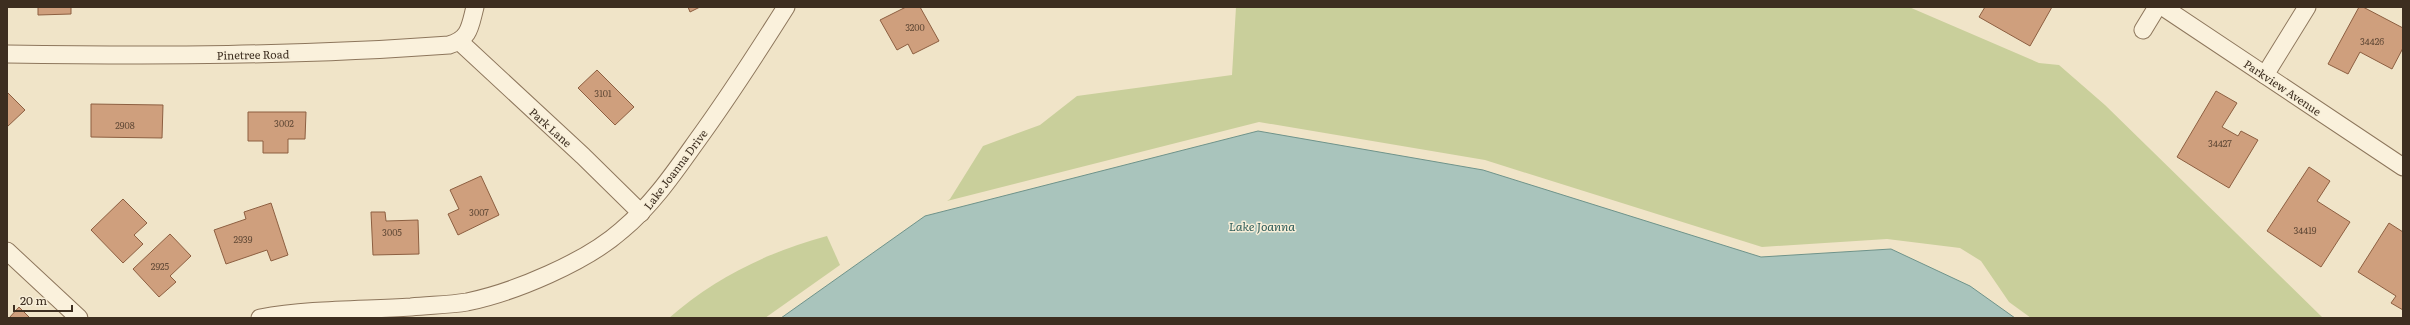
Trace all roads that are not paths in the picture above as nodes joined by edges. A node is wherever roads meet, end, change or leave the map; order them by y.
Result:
1 (475, 7) edge
2 (786, 7) edge
3 (2157, 7) edge
4 (2163, 7) edge
5 (2307, 7) edge
6 (2143, 30) dead end
7 (460, 42) junction
8 (7, 54) edge
9 (2265, 75) junction
10 (2403, 167) edge
11 (641, 213) junction
12 (7, 251) edge
13 (78, 318) edge
14 (260, 318) edge

1 - 7 street
2 - 11 street, Lake Joanna Drive
3 - 6 street
4 - 9 street, Parkview Avenue
5 - 9 street
7 - 8 street, Pinetree Road
7 - 11 street, Park Lane
9 - 10 street, Parkview Avenue
11 - 14 street, Lake Joanna Drive
12 - 13 street

